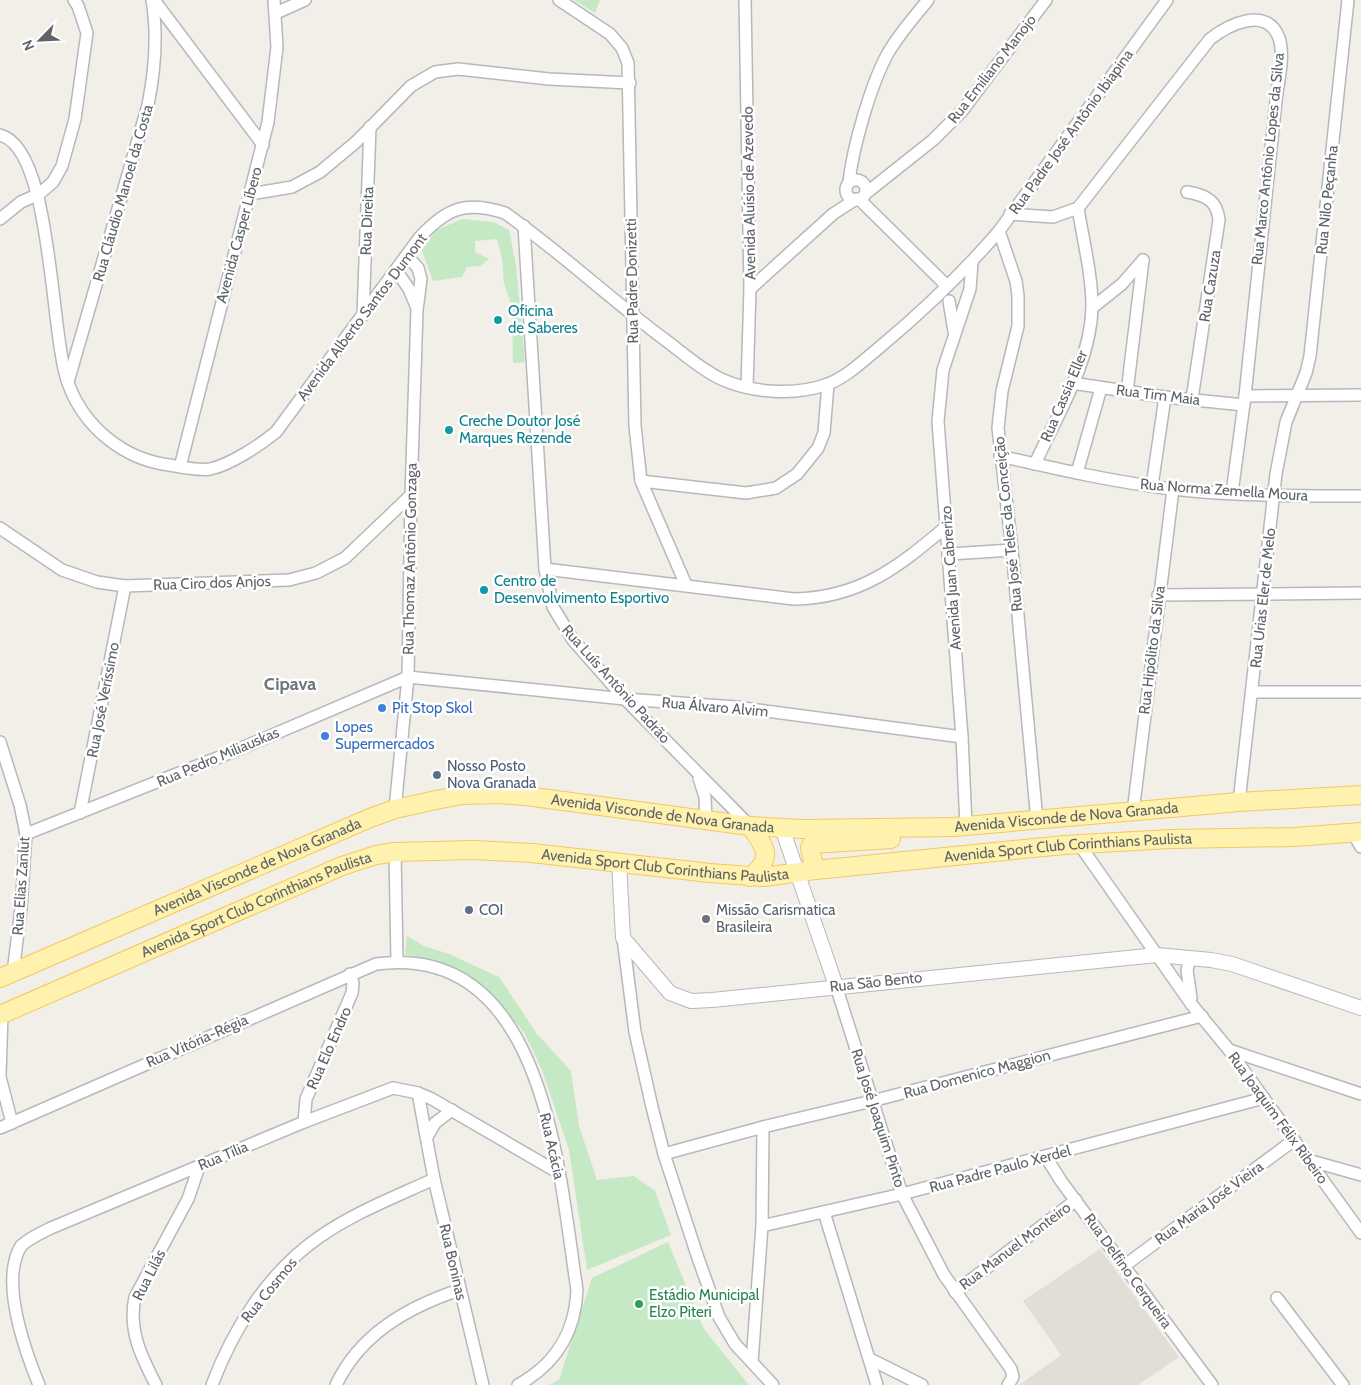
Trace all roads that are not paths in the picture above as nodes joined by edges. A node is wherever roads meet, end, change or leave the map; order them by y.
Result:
1 (74, 0) edge
2 (153, 0) edge
3 (274, 0) edge
4 (305, 0) edge
5 (559, 0) edge
6 (928, 0) edge
7 (1046, 0) edge
8 (1167, 0) edge
9 (1348, 0) edge
10 (742, 1) edge
11 (276, 13) junction
12 (630, 82) junction
13 (370, 127) junction
14 (0, 135) edge
15 (263, 145) junction
16 (858, 190) junction
17 (1187, 192) dead end
18 (39, 194) junction
19 (250, 194) junction
20 (1078, 208) junction
21 (1010, 214) junction
22 (0, 219) edge
23 (524, 226) junction
24 (999, 231) junction
25 (407, 256) junction
26 (972, 262) junction
27 (396, 270) junction
28 (958, 274) junction
29 (750, 289) junction
30 (970, 289) junction
31 (946, 293) junction
32 (964, 308) junction
33 (1092, 308) junction
34 (417, 310) junction
35 (363, 315) junction
36 (633, 316) junction
37 (954, 331) junction
38 (68, 383) junction
39 (1072, 383) junction
40 (828, 384) junction
41 (747, 387) junction
42 (1101, 388) junction
43 (1127, 392) junction
44 (1361, 395) edge
45 (1165, 397) junction
46 (1296, 397) junction
47 (1192, 399) junction
48 (1244, 400) junction
49 (1000, 456) junction
50 (1035, 464) junction
51 (180, 467) junction
52 (1077, 473) junction
53 (641, 481) junction
54 (1152, 486) junction
55 (1172, 489) junction
56 (1232, 493) junction
57 (411, 495) junction
58 (1274, 495) junction
59 (1361, 496) edge
60 (947, 526) junction
61 (0, 528) edge
62 (1012, 550) junction
63 (950, 554) junction
64 (545, 569) junction
65 (686, 585) junction
66 (125, 586) junction
67 (1361, 594) edge
68 (1158, 595) junction
69 (1263, 595) junction
70 (408, 677) junction
71 (1253, 692) junction
72 (1361, 692) edge
73 (625, 699) junction
74 (962, 737) junction
75 (0, 742) edge
76 (698, 774) junction
77 (1361, 794) edge
78 (1239, 802) junction
79 (395, 809) junction
80 (1133, 812) junction
81 (80, 813) junction
82 (706, 820) junction
83 (1037, 821) junction
84 (750, 826) junction
85 (960, 827) junction
86 (782, 828) junction
87 (26, 834) junction
88 (1358, 837) edge
89 (1079, 844) junction
90 (395, 852) junction
91 (619, 862) junction
92 (815, 870) junction
93 (797, 872) junction
94 (750, 877) junction
95 (623, 938) junction
96 (1157, 955) junction
97 (1190, 958) junction
98 (397, 962) junction
99 (350, 974) junction
100 (6, 976) edge
101 (836, 986) junction
102 (1192, 1005) junction
103 (1361, 1008) edge
104 (1, 1015) edge
105 (1202, 1016) junction
106 (1229, 1050) junction
107 (0, 1076) edge
108 (418, 1093) junction
109 (1361, 1094) edge
110 (1264, 1098) junction
111 (872, 1101) junction
112 (452, 1110) junction
113 (304, 1122) junction
114 (12, 1123) junction
115 (763, 1127) junction
116 (0, 1128) edge
117 (428, 1137) junction
118 (1294, 1140) junction
119 (664, 1154) junction
120 (1046, 1157) junction
121 (1308, 1160) junction
122 (199, 1167) junction
123 (559, 1173) junction
124 (1361, 1175) edge
125 (434, 1179) junction
126 (902, 1194) junction
127 (1076, 1200) junction
128 (824, 1212) junction
129 (762, 1226) junction
130 (1361, 1233) edge
131 (1124, 1266) junction
132 (3, 1270) edge
133 (459, 1290) junction
134 (955, 1292) junction
135 (1277, 1298) dead end
136 (870, 1359) junction
137 (752, 1362) junction
138 (38, 1385) edge
139 (156, 1385) edge
140 (212, 1385) edge
141 (336, 1385) edge
142 (483, 1385) edge
143 (518, 1385) edge
144 (773, 1385) edge
145 (877, 1385) edge
146 (922, 1385) edge
147 (1008, 1385) edge
148 (1212, 1385) edge
149 (1343, 1385) edge

1 - 18 street
2 - 15 street
2 - 38 street, Rua Cláudio Manoel da Costa
3 - 11 street, Avenida Casper Líbero
4 - 11 street
5 - 12 street, Rua Padre Donizetti
6 - 16 street
7 - 16 street, Rua Emiliano Manojo
8 - 21 street, Rua Padre José Antônio Ibiapina
9 - 46 street, Rua Nilo Peçanha
10 - 29 street, Avenida Aluísio de Azevedo
11 - 15 street, Avenida Casper Líbero
12 - 13 street
12 - 36 street, Rua Padre Donizetti
13 - 19 street
13 - 35 street, Rua Direita
14 - 18 street, Avenida Alberto Santos Dumont
15 - 19 street, Avenida Casper Líbero
16 - 29 street, Rua Emiliano Manojo
16 - 31 street
17 - 47 street, Rua Cazuza
18 - 22 street
18 - 38 street, Avenida Alberto Santos Dumont
19 - 51 street, Avenida Casper Líbero
20 - 21 street
20 - 33 street, Rua Cassia Eller
20 - 48 street, Rua Marco Antônio Lopes da Silva
21 - 24 street, Rua Padre José Antônio Ibiapina
23 - 25 street, Avenida Alberto Santos Dumont
23 - 36 street, Avenida Alberto Santos Dumont
23 - 64 street, Rua Luís Antônio Padrão
24 - 26 street, Rua Padre José Antônio Ibiapina
24 - 49 street, Rua José Teles da Conceição
25 - 27 street, Avenida Alberto Santos Dumont
25 - 34 street, Rua Thomaz Antônio Gonzaga
26 - 28 street, Avenida Alberto Santos Dumont
26 - 30 street, Avenida Juan Cabrerizo
27 - 34 street, Rua Thomaz Antônio Gonzaga
27 - 35 street, Avenida Alberto Santos Dumont
28 - 30 street
28 - 31 street, Avenida Alberto Santos Dumont
29 - 41 street, Avenida Aluísio de Azevedo
30 - 32 street, Avenida Juan Cabrerizo
31 - 32 street
31 - 37 street, Avenida Juan Cabrerizo
31 - 40 street, Avenida Alberto Santos Dumont
32 - 37 street, Avenida Juan Cabrerizo
33 - 39 street, Rua Cassia Eller
33 - 43 street
34 - 57 street, Rua Thomaz Antônio Gonzaga
35 - 51 street, Avenida Alberto Santos Dumont
36 - 41 street, Avenida Alberto Santos Dumont
36 - 53 street, Rua Padre Donizetti
37 - 60 street, Avenida Juan Cabrerizo
38 - 51 street, Avenida Alberto Santos Dumont
39 - 42 street, Rua Tim Maia
39 - 50 street, Rua Cassia Eller
40 - 41 street, Avenida Alberto Santos Dumont
40 - 53 street
42 - 43 street, Rua Tim Maia
42 - 52 street
43 - 45 street, Rua Tim Maia
44 - 46 street, Rua Tim Maia
45 - 47 street, Rua Tim Maia
45 - 54 street
46 - 48 street, Rua Tim Maia
46 - 58 street, Rua Urias Eler de Melo
47 - 48 street, Rua Tim Maia
48 - 56 street
49 - 50 street, Rua Norma Zemella Moura
49 - 62 street, Rua José Teles da Conceição
50 - 52 street, Rua Norma Zemella Moura
52 - 54 street, Rua Norma Zemella Moura
53 - 65 street, Rua Padre Donizetti
54 - 55 street, Rua Norma Zemella Moura
55 - 56 street, Rua Norma Zemella Moura
55 - 68 street, Rua Hipólito da Silva
56 - 58 street, Rua Norma Zemella Moura
57 - 66 street, Rua Ciro dos Anjos
57 - 70 street, Rua Thomaz Antônio Gonzaga
58 - 59 street, Rua Norma Zemella Moura
58 - 69 street, Rua Urias Eler de Melo
60 - 63 street, Avenida Juan Cabrerizo
60 - 65 street
61 - 66 street, Rua Ciro dos Anjos
62 - 63 street
62 - 83 street, Rua José Teles da Conceição
63 - 74 street, Avenida Juan Cabrerizo
64 - 65 street
64 - 73 street, Rua Luís Antônio Padrão
66 - 81 street, Rua José Veríssimo
67 - 69 street
68 - 69 street
68 - 80 street, Rua Hipólito da Silva
69 - 71 street, Rua Urias Eler de Melo
70 - 73 street, Rua Álvaro Alvim
70 - 79 street, Rua Thomaz Antônio Gonzaga
70 - 81 street, Rua Pedro Miliauskas
71 - 72 street
71 - 78 street, Rua Urias Eler de Melo
73 - 74 street, Rua Álvaro Alvim
73 - 76 street, Rua Luís Antônio Padrão
74 - 85 street, Avenida Juan Cabrerizo
75 - 87 street, Rua Elias Zanlut
76 - 82 street, Rua Luís Antônio Padrão
76 - 84 street, Rua Luís Antônio Padrão
77 - 78 main road, Avenida Visconde de Nova Granada
78 - 80 main road, Avenida Visconde de Nova Granada
79 - 82 main road, Avenida Visconde de Nova Granada
79 - 100 main road, Avenida Visconde de Nova Granada
80 - 83 main road, Avenida Visconde de Nova Granada
81 - 87 street, Rua Pedro Miliauskas
82 - 84 main road, Avenida Visconde de Nova Granada
83 - 85 main road, Avenida Visconde de Nova Granada
84 - 86 main road, Avenida Visconde de Nova Granada
84 - 94 main road
85 - 86 main road, Avenida Visconde de Nova Granada
85 - 92 main road
86 - 93 street, Rua José Joaquim Pinto
87 - 100 street, Rua Elias Zanlut
88 - 89 main road, Avenida Sport Club Corinthians Paulista
89 - 92 main road, Avenida Sport Club Corinthians Paulista
89 - 96 street, Rua Joaquim Félix Ribeiro
90 - 91 main road, Avenida Sport Club Corinthians Paulista
90 - 98 street
90 - 104 main road, Avenida Sport Club Corinthians Paulista
91 - 94 main road, Avenida Sport Club Corinthians Paulista
91 - 95 street
92 - 93 main road, Avenida Sport Club Corinthians Paulista
93 - 94 main road, Avenida Sport Club Corinthians Paulista
93 - 101 street, Rua José Joaquim Pinto
95 - 101 street, Rua São Bento
95 - 119 street
96 - 97 street, Rua São Bento
96 - 101 street, Rua São Bento
96 - 102 street, Rua Joaquim Félix Ribeiro
97 - 102 street
97 - 103 street, Rua São Bento
98 - 99 street, Rua Vitória-Régia
98 - 123 street, Rua Acácia
99 - 113 street, Rua Elo Endro
99 - 114 street, Rua Vitória-Régia
101 - 111 street, Rua José Joaquim Pinto
102 - 105 street, Rua Joaquim Félix Ribeiro
104 - 107 street
105 - 106 street, Rua Joaquim Félix Ribeiro
105 - 111 street, Rua Domenico Maggion
106 - 109 street
106 - 110 street, Rua Joaquim Félix Ribeiro
107 - 114 street
108 - 112 street, Rua Tília
108 - 113 street, Rua Tília
108 - 117 street, Rua Boninas
110 - 118 street, Rua Joaquim Félix Ribeiro
110 - 120 street, Rua Padre Paulo Xerdel
111 - 115 street, Rua Domenico Maggion
111 - 126 street, Rua José Joaquim Pinto
112 - 117 street
112 - 123 street, Rua Tília
113 - 122 street, Rua Tília
114 - 116 street, Rua Vitória-Régia
115 - 119 street, Rua Domenico Maggion
115 - 129 street
117 - 125 street, Rua Boninas
118 - 121 street, Rua Joaquim Félix Ribeiro
118 - 131 street, Rua Maria José Vieira
119 - 137 street
120 - 126 street, Rua Padre Paulo Xerdel
120 - 127 street, Rua Delfino Cerqueira
121 - 124 street
121 - 130 street, Rua Joaquim Félix Ribeiro
122 - 132 street, Rua Tília
122 - 139 street, Rua Lilás
123 - 143 street, Rua Acácia
125 - 133 street, Rua Boninas
125 - 140 street, Rua Cosmos
126 - 128 street, Rua Padre Paulo Xerdel
126 - 134 street, Rua José Joaquim Pinto
127 - 131 street, Rua Delfino Cerqueira
127 - 134 street, Rua Manuel Monteiro
128 - 129 street, Rua Padre Paulo Xerdel
128 - 136 street
129 - 137 street
131 - 148 street, Rua Delfino Cerqueira
132 - 138 street, Rua Tília
133 - 141 street
133 - 142 street, Rua Boninas
134 - 147 street, Rua José Joaquim Pinto
135 - 149 street
136 - 145 street
136 - 146 street
137 - 144 street

